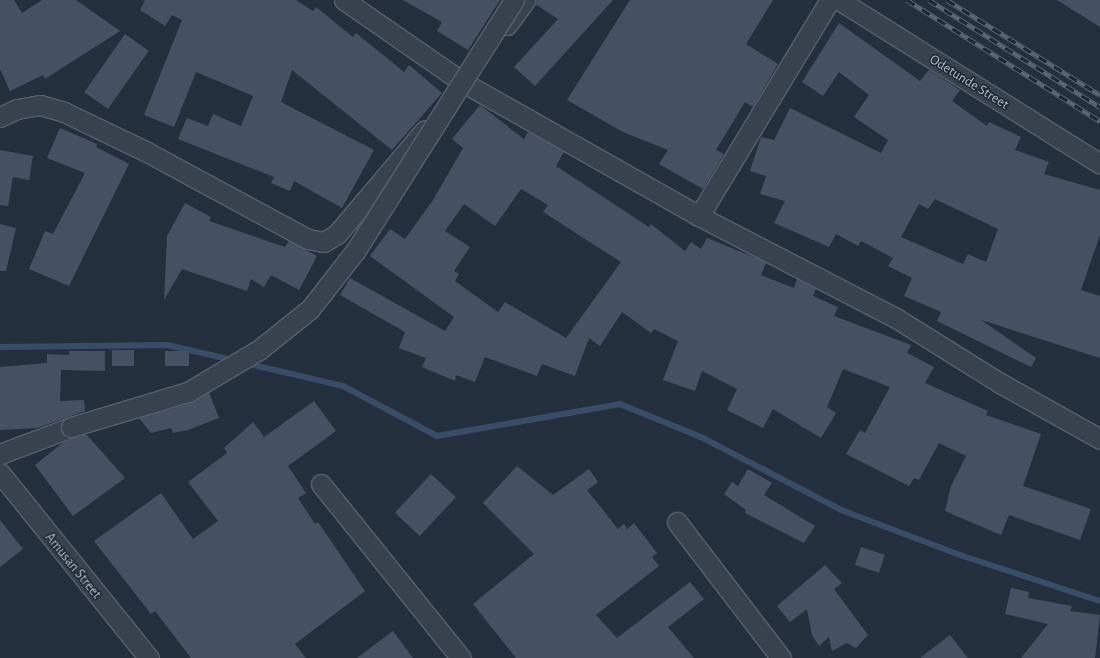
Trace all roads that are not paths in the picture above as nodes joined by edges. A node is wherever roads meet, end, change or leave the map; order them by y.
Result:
1 (344, 0) edge
2 (514, 0) edge
3 (525, 0) edge
4 (830, 0) edge
5 (839, 0) edge
6 (464, 83) junction
7 (0, 117) edge
8 (1100, 164) edge
9 (699, 216) junction
10 (1100, 439) edge
11 (0, 454) edge
12 (0, 473) edge
13 (321, 484) dead end
14 (677, 522) dead end
15 (148, 658) edge
16 (462, 658) edge
17 (780, 658) edge

1 - 6 street
2 - 11 street, bridge
3 - 6 street
4 - 9 street
5 - 8 street, Odetunde Street
6 - 7 street
6 - 9 street
9 - 10 street
12 - 15 street, Amusan Street
13 - 16 street
14 - 17 street

